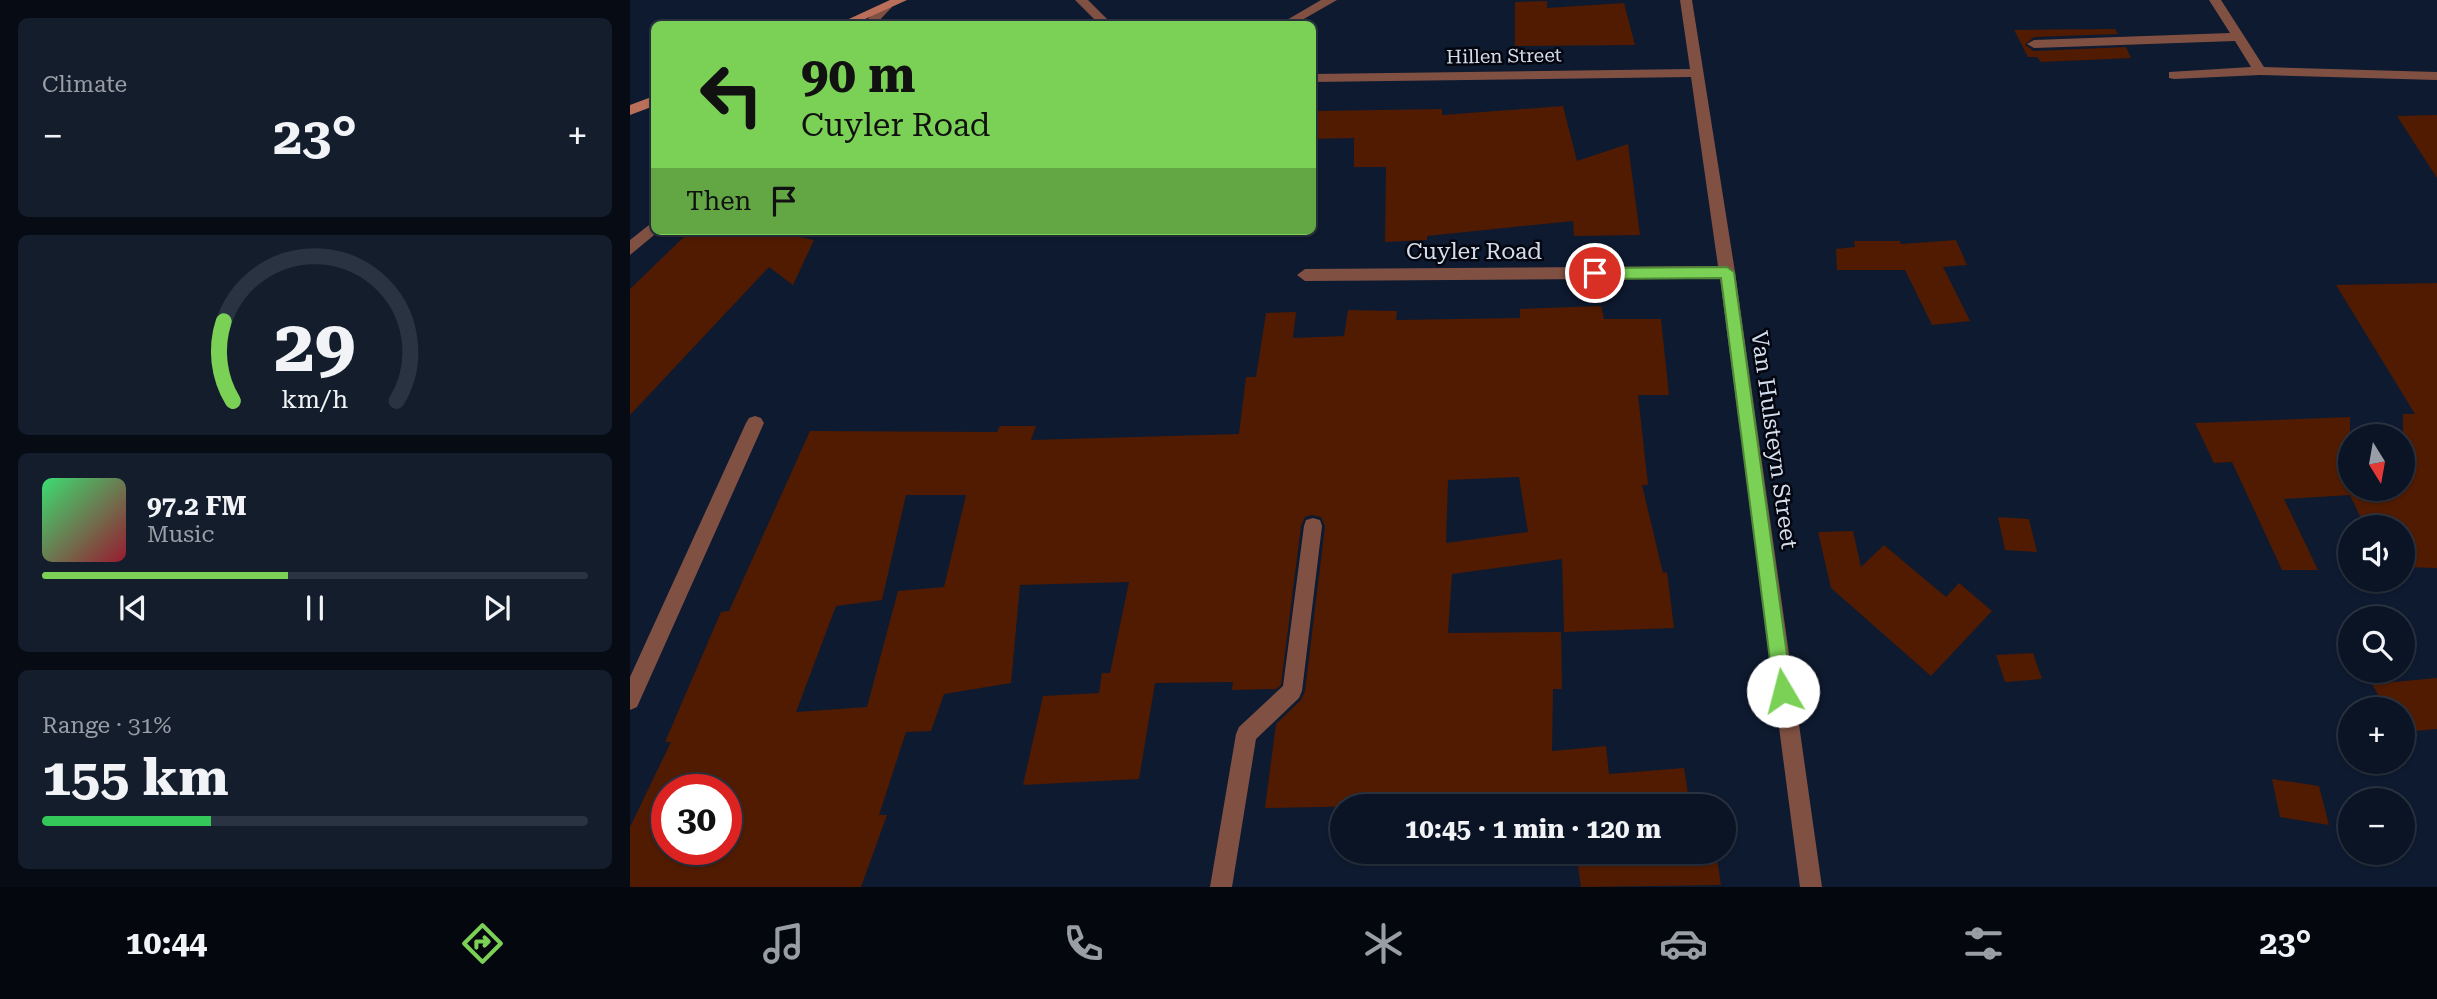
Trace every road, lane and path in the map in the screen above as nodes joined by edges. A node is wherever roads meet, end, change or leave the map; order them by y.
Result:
1 (901, 0) edge
2 (1081, 0) edge
3 (1331, 0) edge
4 (1686, 0) edge
5 (2215, 0) edge
6 (886, 6) junction
7 (851, 21) edge
8 (872, 21) edge
9 (1104, 21) edge
10 (1292, 21) edge
11 (2237, 37) junction
12 (2034, 44) dead end
13 (2260, 71) junction
14 (1696, 73) junction
15 (2174, 75) dead end
16 (2437, 76) edge
17 (1316, 78) edge
18 (651, 102) edge
19 (630, 110) edge
20 (651, 230) edge
21 (630, 249) edge
22 (1727, 272) junction
23 (1305, 275) dead end
24 (755, 423) dead end
25 (1313, 526) dead end
26 (630, 701) edge
27 (1221, 887) edge
28 (1811, 887) edge

1 - 6 main road
2 - 9 street
3 - 10 street
4 - 14 street, Van Hulsteyn Street
5 - 11 street
6 - 7 main road
6 - 8 street
11 - 12 street
11 - 13 street
13 - 15 street
13 - 16 street
14 - 17 street, Hillen Street
14 - 22 street, Van Hulsteyn Street
18 - 19 main road
20 - 21 street
22 - 23 street, Cuyler Road
22 - 28 street, Van Hulsteyn Street
24 - 26 street
25 - 27 street

